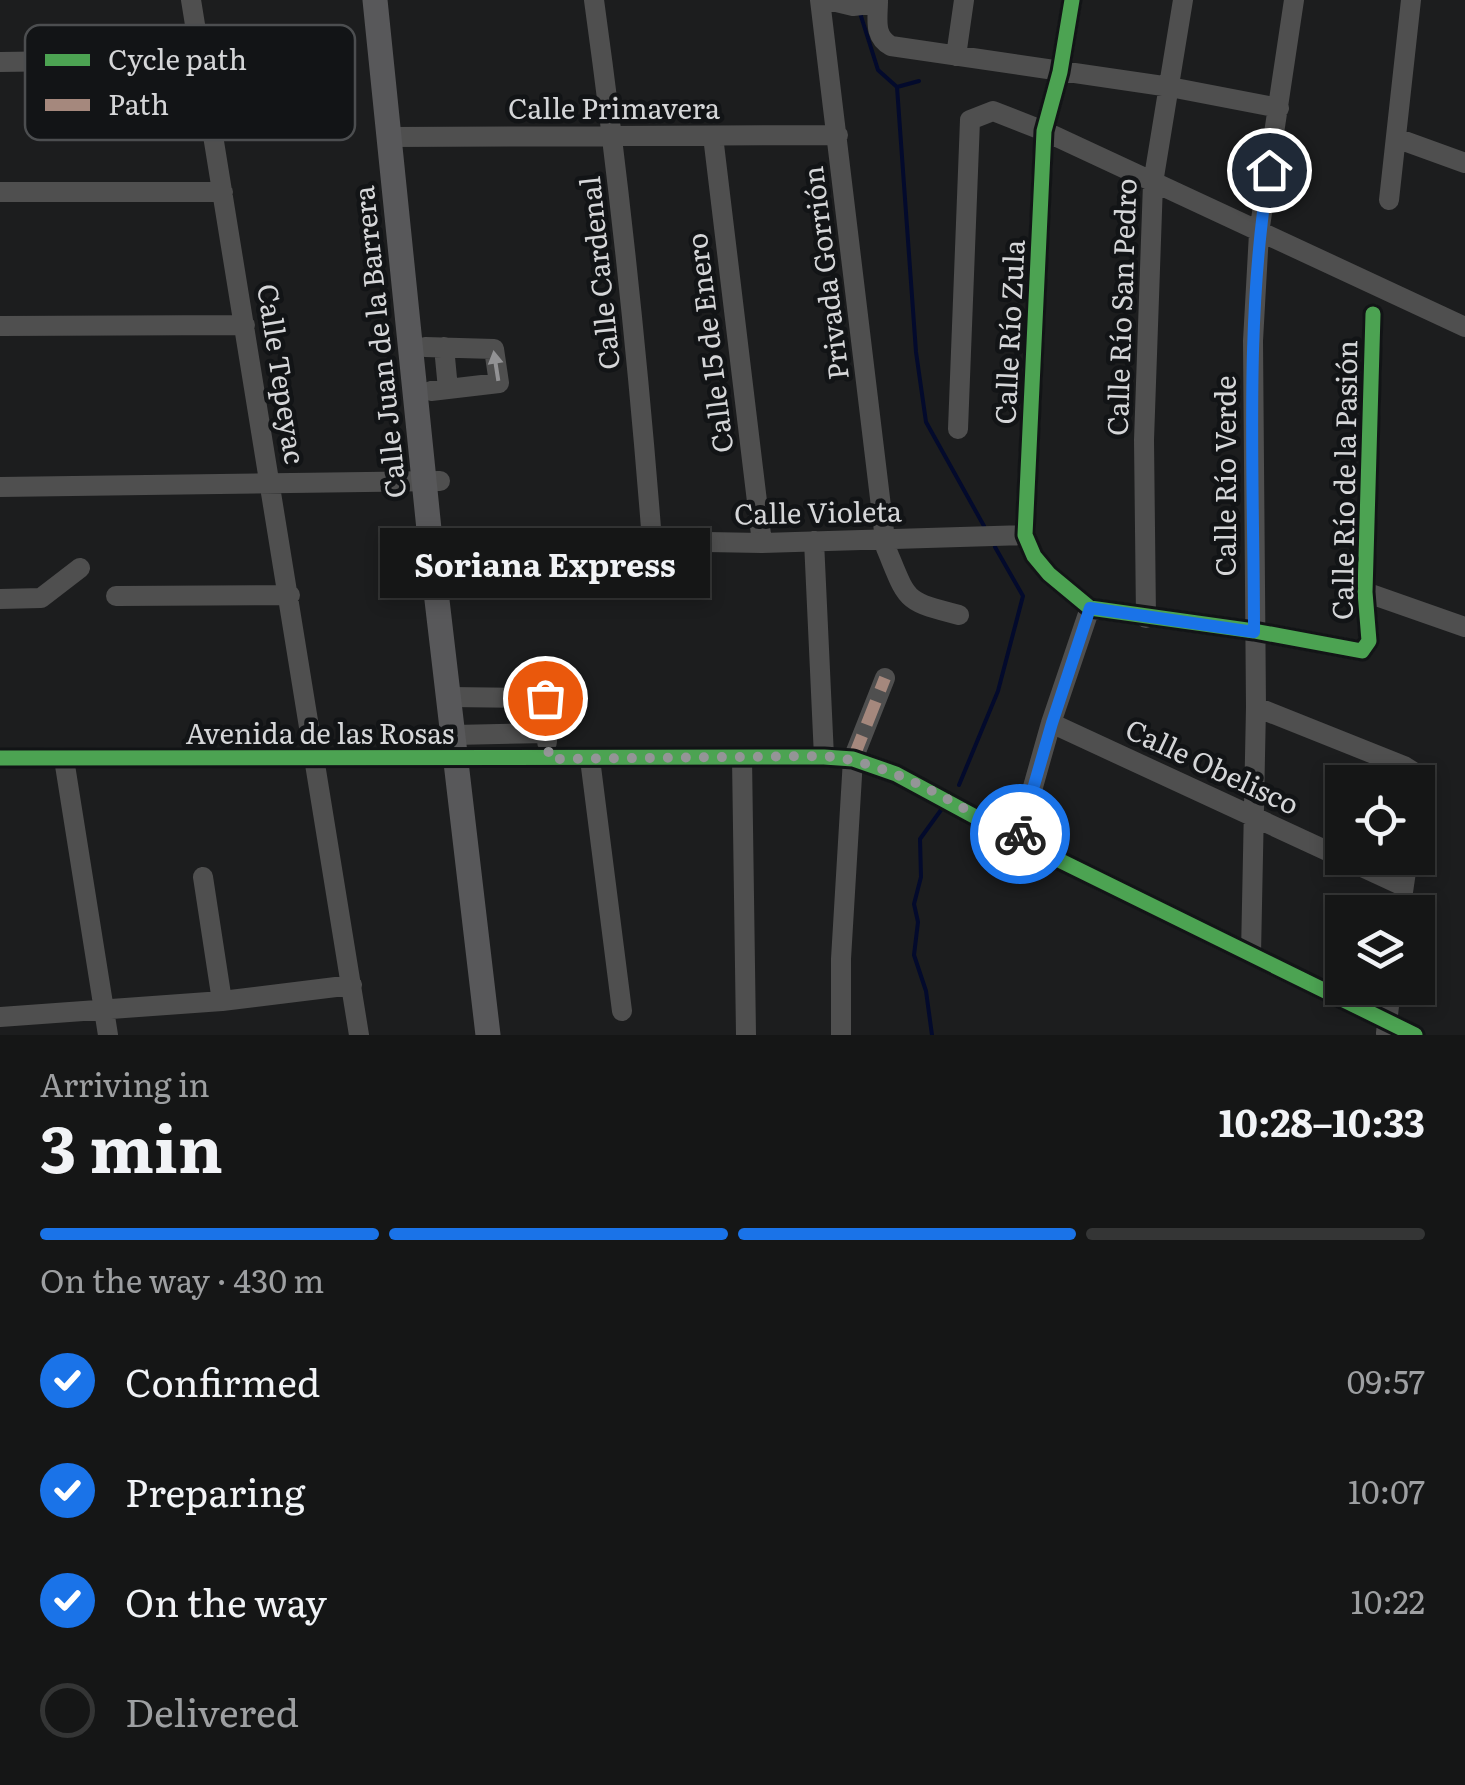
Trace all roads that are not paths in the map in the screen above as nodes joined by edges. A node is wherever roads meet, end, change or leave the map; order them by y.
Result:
1 (191, 0) edge
2 (375, 0) edge
3 (392, 0) edge
4 (594, 0) edge
5 (820, 0) edge
6 (828, 0) edge
7 (964, 0) edge
8 (1072, 0) edge
9 (1183, 0) edge
10 (1294, 0) edge
11 (1411, 0) edge
12 (878, 1) edge
13 (195, 25) edge
14 (956, 56) junction
15 (0, 62) edge
16 (25, 62) edge
17 (1060, 72) junction
18 (1170, 87) junction
19 (1279, 108) junction
20 (1044, 131) junction
21 (838, 135) junction
22 (613, 136) junction
23 (713, 136) junction
24 (398, 138) junction
25 (1396, 138) junction
26 (214, 140) edge
27 (1465, 163) edge
28 (1153, 184) junction
29 (0, 192) edge
30 (223, 192) junction
31 (1389, 200) dead end
32 (1259, 233) junction
33 (1373, 314) dead end
34 (244, 325) junction
35 (0, 326) edge
36 (1465, 326) edge
37 (435, 347) junction
38 (430, 382) junction
39 (958, 430) dead end
40 (432, 481) junction
41 (271, 484) junction
42 (0, 486) edge
43 (1026, 535) junction
44 (885, 540) junction
45 (814, 541) junction
46 (652, 542) junction
47 (762, 544) junction
48 (439, 549) junction
49 (80, 568) dead end
50 (1365, 592) junction
51 (290, 595) junction
52 (116, 596) dead end
53 (0, 598) edge
54 (1090, 608) junction
55 (958, 615) dead end
56 (1146, 618) junction
57 (1465, 625) edge
58 (1254, 632) junction
59 (885, 678) dead end
60 (457, 698) junction
61 (1256, 707) junction
62 (1052, 723) junction
63 (546, 733) junction
64 (463, 747) junction
65 (824, 756) junction
66 (0, 758) edge
67 (316, 758) junction
68 (742, 758) junction
69 (64, 759) junction
70 (549, 759) junction
71 (590, 759) junction
72 (853, 759) junction
73 (1384, 765) edge
74 (1254, 817) junction
75 (1018, 840) junction
76 (1405, 875) edge
77 (203, 877) dead end
78 (1403, 886) junction
79 (1402, 895) edge
80 (1251, 954) junction
81 (352, 985) junction
82 (222, 1001) junction
83 (105, 1010) junction
84 (622, 1011) dead end
85 (0, 1017) edge
86 (1386, 1029) edge
87 (108, 1035) edge
88 (359, 1035) edge
89 (488, 1035) edge
90 (502, 1035) edge
91 (746, 1035) edge
92 (841, 1035) edge
93 (1415, 1035) edge

1 - 13 street, Calle Tepeyac
2 - 24 main road, Calle Juan de la Barrera
3 - 24 main road, Calle Juan de la Barrera
4 - 22 street, Calle Cardenal
5 - 21 street, Privada Gorrión
6 - 12 street
7 - 14 street
8 - 17 street, Calle Río Zula
9 - 18 street, Calle Río San Pedro
10 - 19 street, Calle Río Verde
11 - 25 street
12 - 14 street
14 - 17 street
15 - 16 street
17 - 18 street
17 - 20 street, Calle Río Zula
18 - 19 street
18 - 28 street, Calle Río San Pedro
19 - 32 street, Calle Río Verde
20 - 28 street
20 - 39 street
20 - 43 street, Calle Río Zula
21 - 23 street, Calle Primavera
21 - 44 street, Privada Gorrión
22 - 23 street, Calle Primavera
22 - 24 street, Calle Primavera
22 - 46 street, Calle Cardenal
23 - 47 street, Calle 15 de Enero
24 - 37 main road, Calle Juan de la Barrera
24 - 38 main road, Calle Juan de la Barrera
25 - 27 street
25 - 31 street
26 - 30 street, Calle Tepeyac
28 - 32 street
28 - 56 street, Calle Río San Pedro
29 - 30 street
30 - 34 street, Calle Tepeyac
32 - 36 street
32 - 58 street, Calle Río Verde
33 - 50 street, Calle Río de la Pasión
34 - 35 street
34 - 41 street, Calle Tepeyac
37 - 38 main road, Calle Juan de la Barrera
38 -> 37 street
38 - 40 main road, Calle Juan de la Barrera
40 - 41 street
40 - 48 main road, Calle Juan de la Barrera
41 - 42 street
41 - 51 street, Calle Tepeyac
43 - 44 street, Calle Violeta
43 - 54 street
44 - 45 street, Calle Violeta
44 - 55 street, Privada Gorrión
45 - 47 street, Calle Violeta
45 - 65 street
46 - 47 street, Calle Violeta
46 - 48 street, Calle Violeta
48 - 60 main road, Calle Juan de la Barrera
49 - 53 street
50 - 57 street
50 - 58 street, Calle Río de la Pasión
51 - 52 street
51 - 67 street, Calle Tepeyac
54 - 56 street
54 - 62 street
56 - 58 street
58 - 61 street, Calle Río Verde
59 - 72 street
60 - 63 street
60 - 64 main road, Calle Juan de la Barrera
61 - 73 street
61 - 74 street, Calle Río Verde
62 - 74 street, Calle Obelisco
62 - 75 street
63 - 64 street
63 - 70 street
64 - 67 street, Avenida de las Rosas
64 - 70 street, Avenida de las Rosas
64 - 89 main road, Calle Juan de la Barrera
64 - 90 main road, Calle Juan de la Barrera
65 - 68 street, Avenida de las Rosas
65 - 72 street, Avenida de las Rosas
66 - 69 street, Avenida de las Rosas
67 - 69 street, Avenida de las Rosas
67 - 81 street, Calle Tepeyac
68 - 71 street, Avenida de las Rosas
68 - 91 street
69 - 83 street
70 - 71 street, Avenida de las Rosas
71 - 84 street
72 - 75 street, Avenida de las Rosas
72 - 92 street
74 - 78 street, Calle Obelisco
74 - 80 street, Calle Río Verde
75 - 80 street, Avenida de las Rosas
76 - 78 street
77 - 82 street
78 - 79 street
80 - 86 street, Avenida de las Rosas
81 - 82 street
81 - 88 street, Calle Tepeyac
82 - 83 street
83 - 85 street
83 - 87 street
86 - 93 street, Avenida de las Rosas

